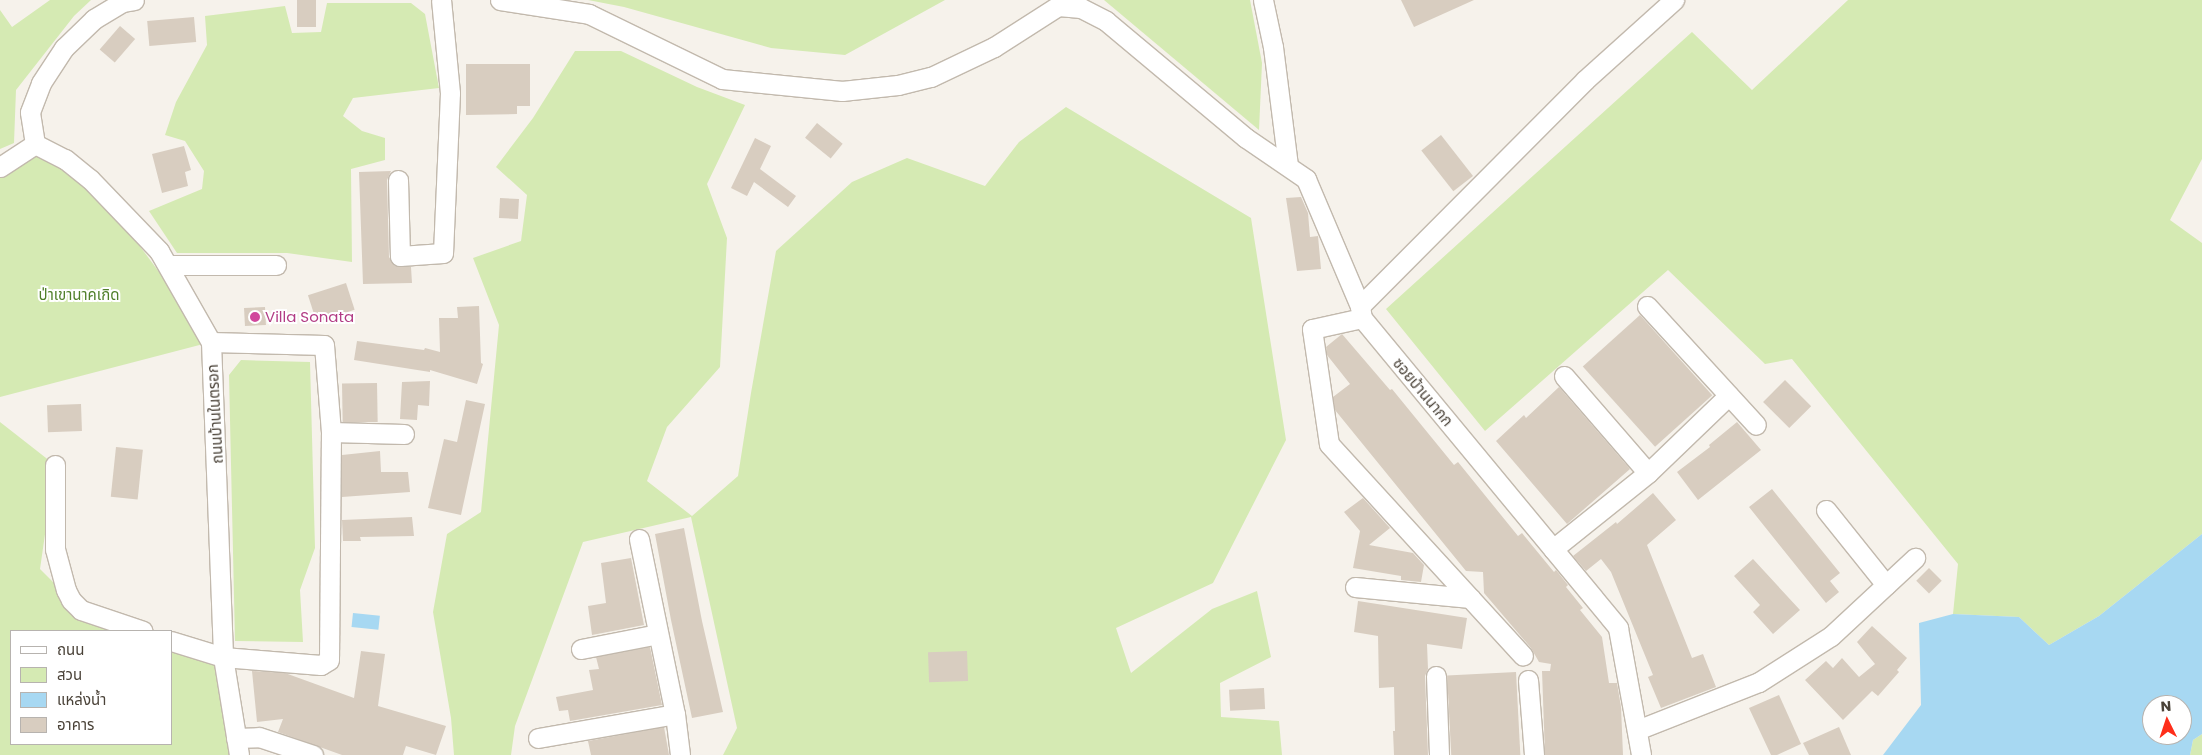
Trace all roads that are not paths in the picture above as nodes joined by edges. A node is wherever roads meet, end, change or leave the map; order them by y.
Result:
1 (134, 0) edge
2 (441, 0) edge
3 (500, 0) edge
4 (1263, 0) edge
5 (1674, 0) edge
6 (1076, 4) edge
7 (35, 144) junction
8 (1288, 165) junction
9 (0, 167) edge
10 (398, 180) dead end
11 (168, 265) junction
12 (276, 265) dead end
13 (1647, 306) dead end
14 (1361, 312) junction
15 (211, 342) junction
16 (1564, 376) dead end
17 (1730, 395) junction
18 (1756, 424) dead end
19 (331, 432) junction
20 (404, 434) dead end
21 (55, 465) dead end
22 (1648, 472) junction
23 (1826, 510) dead end
24 (639, 539) dead end
25 (1553, 549) junction
26 (1915, 558) dead end
27 (1886, 585) junction
28 (1355, 587) dead end
29 (1470, 598) junction
30 (139, 630) edge
31 (658, 634) junction
32 (172, 641) edge
33 (580, 649) dead end
34 (1523, 656) dead end
35 (222, 657) junction
36 (1436, 676) dead end
37 (1528, 680) dead end
38 (675, 714) junction
39 (1637, 730) junction
40 (538, 738) dead end
41 (237, 747) edge
42 (313, 755) edge
43 (680, 755) edge
44 (1438, 755) edge
45 (1534, 755) edge
46 (1641, 755) edge

1 - 7 street
2 - 10 street
3 - 6 street
4 - 8 street
5 - 14 street
6 - 8 street, ซอยบ้านนากก
7 - 9 street
7 - 11 street, ถนนบ้านในตรอก
8 - 14 street, ซอยบ้านนากก
11 - 12 street
11 - 15 street, ถนนบ้านในตรอก
13 - 17 street
14 - 25 street, ซอยบ้านนากก
14 - 29 street
15 - 19 street
15 - 35 street, ถนนบ้านในตรอก
16 - 22 street
17 - 18 street
17 - 22 street
19 - 20 street
19 - 35 street
21 - 30 street
22 - 25 street
23 - 27 street
24 - 31 street
25 - 39 street, ซอยบ้านนากก
26 - 27 street
27 - 39 street
28 - 29 street
29 - 34 street
31 - 33 street
31 - 38 street
32 - 35 street
35 - 41 street, ถนนบ้านในตรอก
36 - 44 street
37 - 45 street
38 - 40 street
38 - 43 street
39 - 46 street, ซอยบ้านนากก
41 - 42 street

